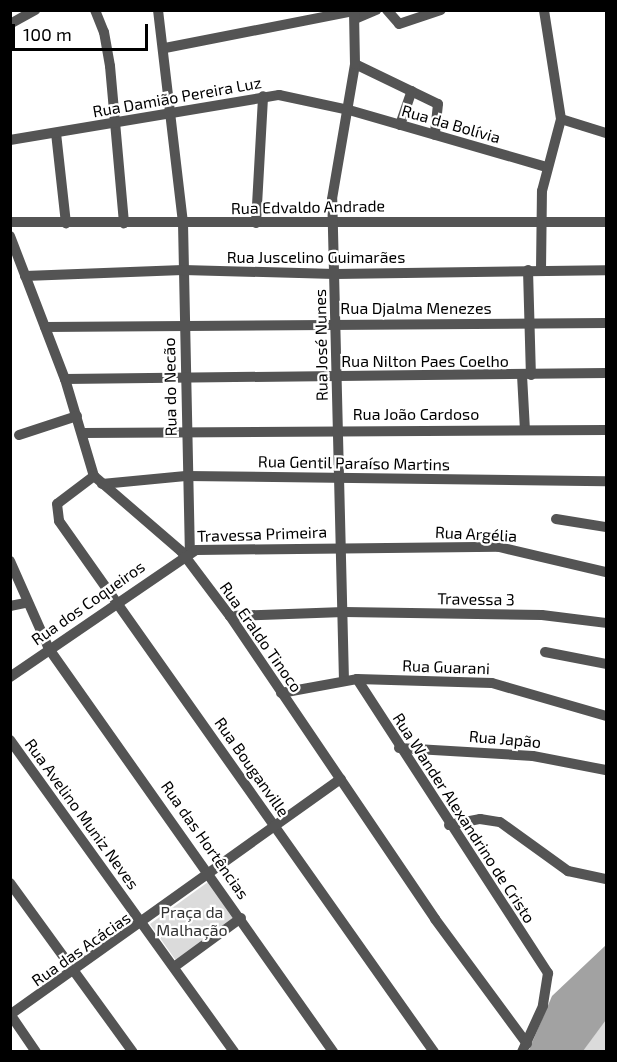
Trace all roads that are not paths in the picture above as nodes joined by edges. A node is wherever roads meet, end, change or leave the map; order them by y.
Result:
1 (35, 10) edge
2 (94, 10) edge
3 (158, 10) edge
4 (376, 10) edge
5 (387, 10) edge
6 (441, 10) edge
7 (544, 10) edge
8 (354, 14) edge
9 (10, 24) edge
10 (165, 48) junction
11 (355, 64) junction
12 (411, 91) junction
13 (262, 96) junction
14 (349, 110) junction
15 (172, 112) junction
16 (561, 119) junction
17 (117, 122) junction
18 (400, 125) junction
19 (56, 133) junction
20 (606, 133) edge
21 (435, 135) junction
22 (10, 140) edge
23 (546, 167) junction
24 (541, 220) junction
25 (332, 221) junction
26 (10, 222) edge
27 (606, 222) edge
28 (66, 223) junction
29 (124, 223) junction
30 (183, 223) junction
31 (256, 223) junction
32 (10, 236) edge
33 (183, 270) junction
34 (528, 270) junction
35 (541, 270) junction
36 (606, 270) edge
37 (335, 274) junction
38 (25, 276) junction
39 (530, 322) junction
40 (336, 323) junction
41 (606, 323) edge
42 (184, 325) junction
43 (45, 327) junction
44 (606, 373) edge
45 (527, 375) junction
46 (185, 376) junction
47 (337, 377) junction
48 (65, 379) junction
49 (76, 416) junction
50 (338, 428) junction
51 (185, 429) junction
52 (525, 430) junction
53 (606, 430) edge
54 (82, 433) junction
55 (19, 435) dead end
56 (186, 476) junction
57 (340, 478) junction
58 (98, 480) junction
59 (606, 481) edge
60 (556, 519) dead end
61 (606, 527) edge
62 (342, 547) junction
63 (187, 553) junction
64 (10, 561) edge
65 (606, 572) edge
66 (115, 602) junction
67 (26, 603) junction
68 (10, 606) edge
69 (344, 612) junction
70 (230, 615) junction
71 (606, 622) edge
72 (49, 649) junction
73 (545, 652) dead end
74 (606, 664) edge
75 (10, 677) edge
76 (357, 679) junction
77 (344, 681) junction
78 (281, 693) junction
79 (606, 716) edge
80 (10, 741) edge
81 (399, 748) junction
82 (606, 770) edge
83 (341, 779) junction
84 (449, 825) junction
85 (275, 827) junction
86 (209, 874) junction
87 (606, 879) edge
88 (10, 883) edge
89 (240, 918) junction
90 (143, 923) junction
91 (174, 967) junction
92 (78, 971) junction
93 (11, 1014) edge
94 (525, 1048) edge
95 (36, 1052) edge
96 (133, 1052) edge
97 (234, 1052) edge
98 (333, 1052) edge
99 (434, 1052) edge

1 - 9 street
2 - 17 street
3 - 10 street, Rua do Necão
4 - 8 street
5 - 6 street
7 - 16 street
8 - 10 street
8 - 11 street, Rua José Nunes
10 - 15 street, Rua do Necão
11 - 12 street
11 - 14 street, Rua José Nunes
12 - 18 street
12 - 21 street
13 - 14 street, Rua Damião Pereira Luz
13 - 15 street, Rua Damião Pereira Luz
13 - 31 street
14 - 18 street, Rua da Bolívia
14 - 25 street, Rua José Nunes
15 - 17 street, Rua Damião Pereira Luz
15 - 30 street, Rua do Necão
16 - 20 street
16 - 23 street
17 - 19 street, Rua Damião Pereira Luz
17 - 29 street
18 - 21 street, Rua da Bolívia
19 - 22 street, Rua Damião Pereira Luz
19 - 28 street
21 - 23 street, Rua da Bolívia
23 - 24 street
24 - 25 street, Rua Edvaldo Andrade
24 - 27 street, Rua Edvaldo Andrade
24 - 35 street
25 - 31 street, Rua Edvaldo Andrade
25 - 37 street, Rua José Nunes
26 - 28 street, Rua Edvaldo Andrade
28 - 29 street, Rua Edvaldo Andrade
29 - 30 street, Rua Edvaldo Andrade
30 - 31 street, Rua Edvaldo Andrade
30 - 33 street, Rua do Necão
32 - 38 street
33 - 37 street, Rua Juscelino Guimarães
33 - 38 street, Rua Juscelino Guimarães
33 - 42 street, Rua do Necão
34 - 35 street, Rua Juscelino Guimarães
34 - 37 street, Rua Juscelino Guimarães
34 - 39 street
35 - 36 street, Rua Juscelino Guimarães
37 - 40 street, Rua José Nunes
38 - 43 street
39 - 40 street, Rua Djalma Menezes
39 - 41 street, Rua Djalma Menezes
39 - 45 street
40 - 42 street, Rua Djalma Menezes
40 - 47 street, Rua José Nunes
42 - 43 street, Rua Djalma Menezes
42 - 46 street, Rua do Necão
43 - 48 street
44 - 45 street, Rua Nilton Paes Coelho
45 - 47 street, Rua Nilton Paes Coelho
45 - 52 street
46 - 47 street, Rua Nilton Paes Coelho
46 - 48 street, Rua Nilton Paes Coelho
46 - 51 street, Rua do Necão
47 - 50 street, Rua José Nunes
48 - 49 street
49 - 54 street
49 - 55 street
50 - 51 street, Rua João Cardoso
50 - 52 street, Rua João Cardoso
50 - 57 street, Rua José Nunes
51 - 54 street, Rua João Cardoso
51 - 56 street, Rua do Necão
52 - 53 street, Rua João Cardoso
54 - 58 street
56 - 57 street, Rua Gentil Paraíso Martins
56 - 58 street, Rua Gentil Paraíso Martins
56 - 63 street, Rua do Necão
57 - 59 street, Rua Gentil Paraíso Martins
57 - 62 street, Rua José Nunes
58 - 63 street, Rua Eraldo Tinoco
58 - 66 street, Rua Bouganville
60 - 61 street
62 - 63 street, Travessa Primeira
62 - 65 street, Rua Argélia
62 - 69 street, Rua José Nunes
63 - 66 street, Rua dos Coqueiros
63 - 70 street, Rua Eraldo Tinoco
64 - 67 street, Rua das Hortências
66 - 72 street, Rua dos Coqueiros
66 - 85 street, Rua Bouganville
67 - 68 street
67 - 72 street, Rua das Hortências
69 - 70 street, Travessa 3
69 - 71 street, Travessa 3
69 - 77 street, Rua José Nunes
70 - 78 street, Rua Eraldo Tinoco
72 - 75 street, Rua dos Coqueiros
72 - 86 street, Rua das Hortências
73 - 74 street
76 - 77 street, Rua Guarani
76 - 79 street, Rua Guarani
76 - 81 street, Rua Wander Alexandrino de Cristo
77 - 78 street, Rua Guarani
78 - 83 street, Rua Eraldo Tinoco
80 - 90 street, Rua Avelino Muniz Neves
81 - 82 street, Rua Japão
81 - 84 street, Rua Wander Alexandrino de Cristo
83 - 85 street, Rua das Acácias
83 - 94 street, Rua Eraldo Tinoco
84 - 87 street
84 - 94 street, Rua Wander Alexandrino de Cristo
85 - 86 street, Rua das Acácias
85 - 99 street, Rua Bouganville
86 - 89 street, Rua das Hortências
86 - 90 street, Rua das Acácias
88 - 92 street
89 - 91 street
89 - 98 street, Rua das Hortências
90 - 91 street, Rua Avelino Muniz Neves
90 - 92 street, Rua das Acácias
91 - 97 street, Rua Avelino Muniz Neves
92 - 93 street, Rua das Acácias
92 - 96 street
93 - 95 street

